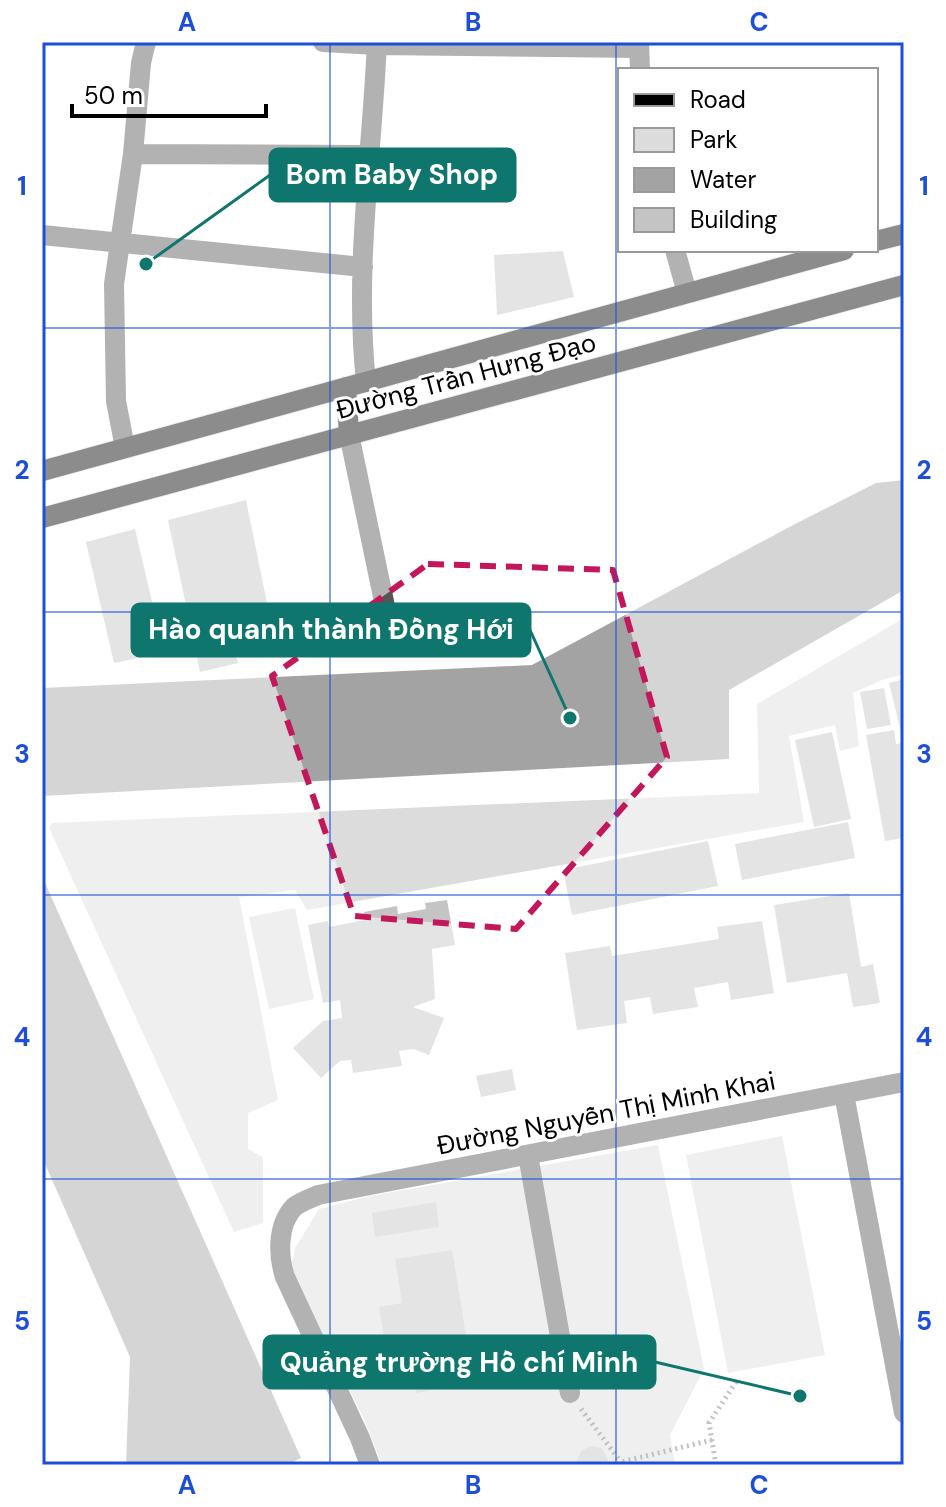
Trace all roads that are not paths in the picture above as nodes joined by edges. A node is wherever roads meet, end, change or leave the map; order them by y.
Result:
1 (146, 42) edge
2 (323, 42) edge
3 (377, 44) edge
4 (639, 45) edge
5 (640, 68) edge
6 (133, 154) junction
7 (370, 155) junction
8 (904, 234) edge
9 (42, 235) edge
10 (878, 240) edge
11 (119, 241) junction
12 (676, 252) edge
13 (837, 252) edge
14 (363, 267) junction
15 (904, 285) edge
16 (687, 293) junction
17 (356, 385) junction
18 (349, 434) junction
19 (125, 448) junction
20 (42, 471) edge
21 (42, 518) edge
22 (391, 635) dead end
23 (904, 1082) edge
24 (844, 1094) junction
25 (528, 1155) junction
26 (900, 1364) edge
27 (570, 1393) road end
28 (904, 1413) edge
29 (370, 1465) edge

1 - 6 street
2 - 3 street
3 - 4 street
3 - 7 street
4 - 5 street
6 - 7 street
6 - 11 street
7 - 14 street
8 - 10 main road
9 - 11 street
11 - 14 street
11 - 19 street
12 - 16 street
13 - 16 main road, Đường Trần Hưng Đạo
14 - 17 street
15 - 18 main road, Đường Trần Hưng Đạo
16 - 17 main road, Đường Trần Hưng Đạo
17 - 18 main road
17 - 19 main road, Đường Trần Hưng Đạo
18 - 21 main road, Đường Trần Hưng Đạo
18 - 22 street
19 - 20 main road, Đường Trần Hưng Đạo
23 - 24 street, Đường Nguyễn Thị Minh Khai
24 - 25 street, Đường Nguyễn Thị Minh Khai
24 - 26 street
25 - 27 street
25 - 29 street, Đường Nguyễn Thị Minh Khai
26 - 28 street

